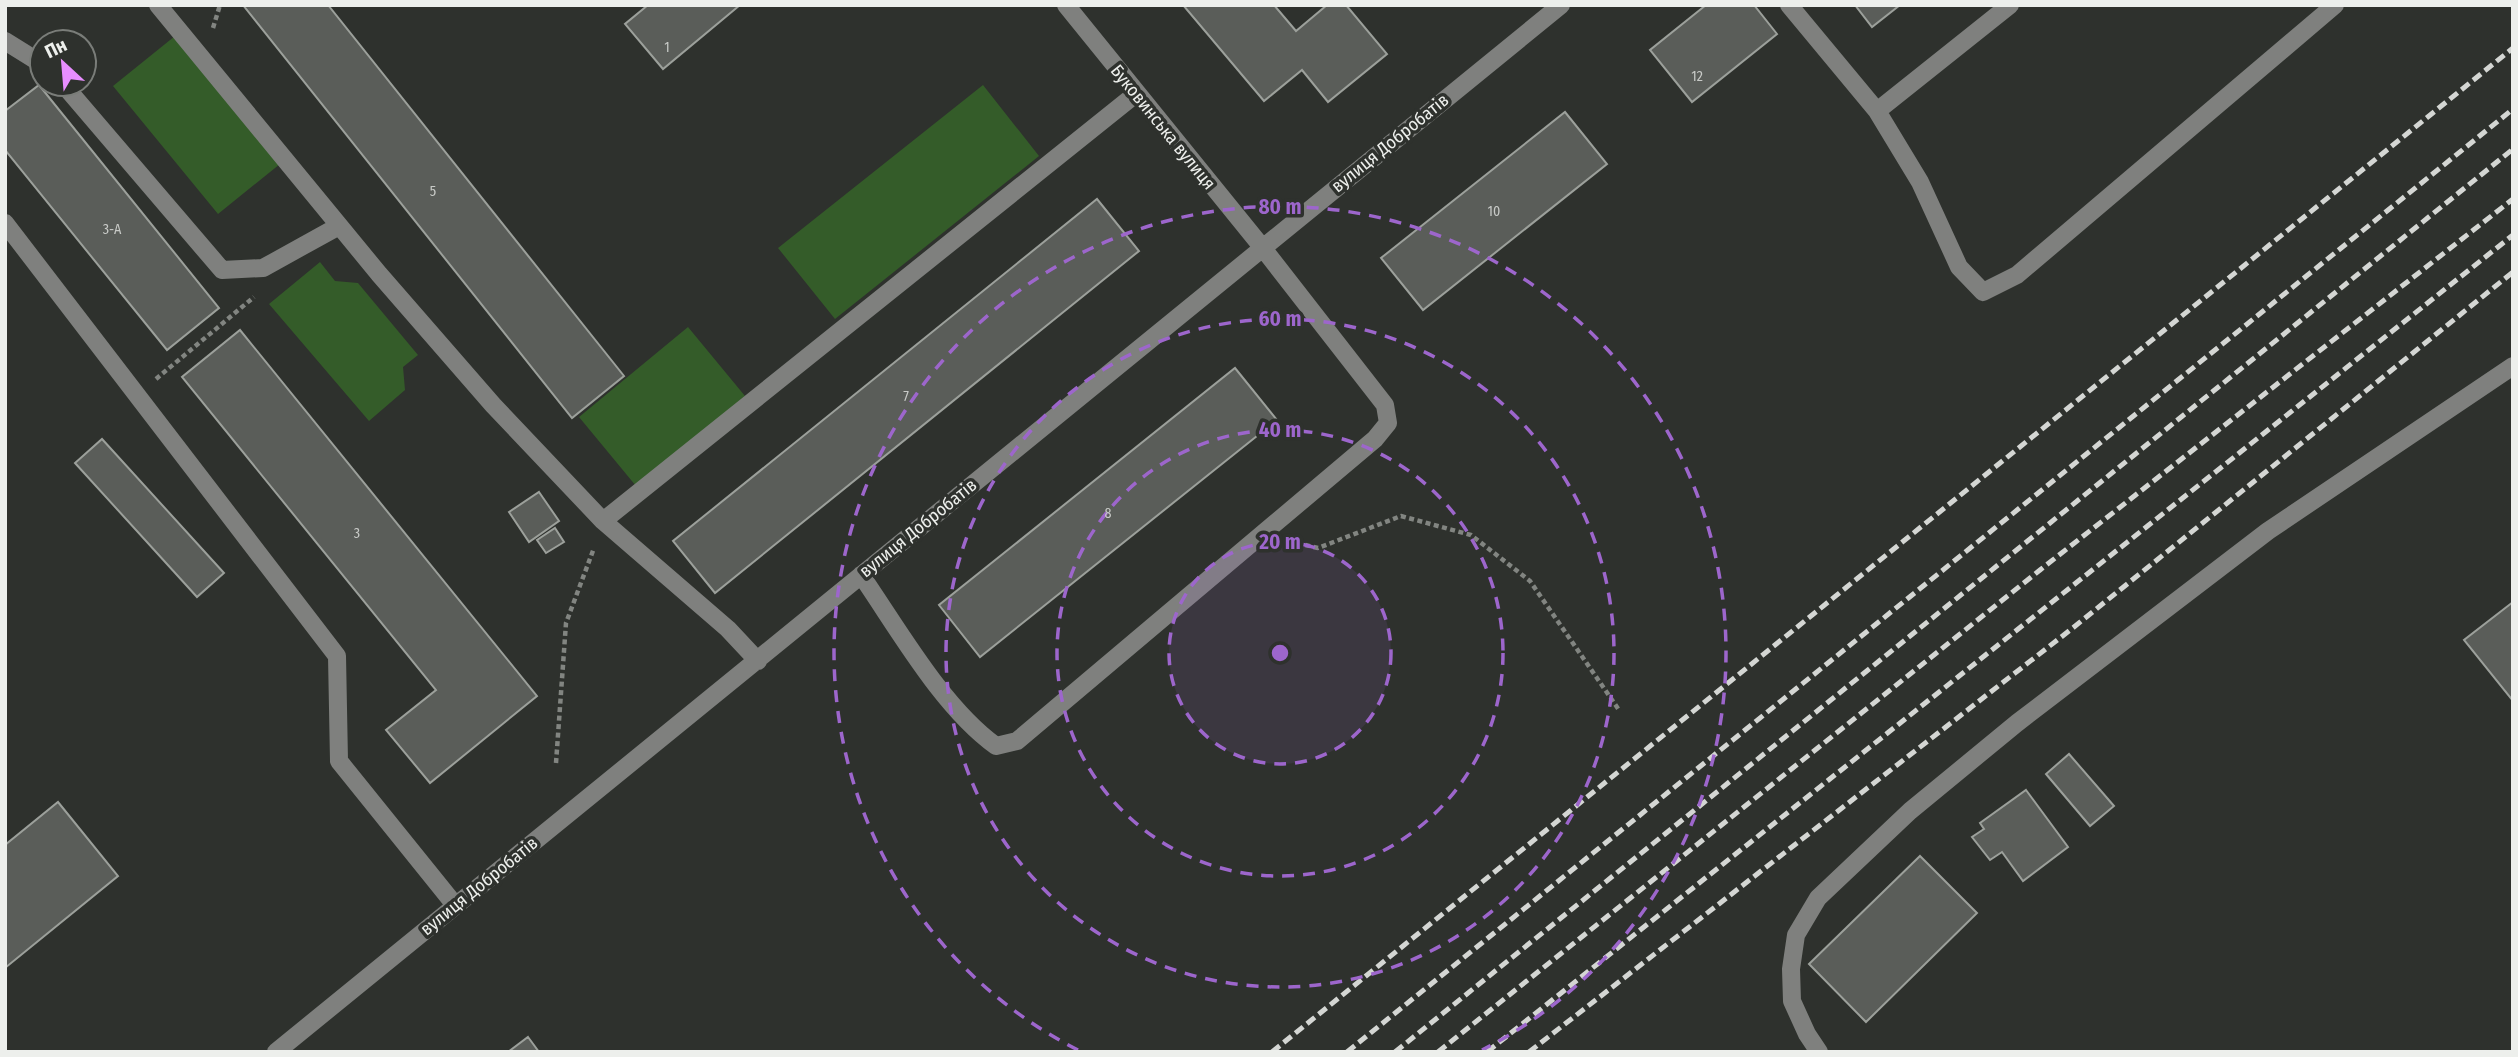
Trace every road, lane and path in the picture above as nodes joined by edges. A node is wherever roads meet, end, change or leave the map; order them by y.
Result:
1 (158, 5) edge
2 (1066, 5) edge
3 (1561, 5) edge
4 (1789, 5) edge
5 (2010, 5) edge
6 (2336, 5) edge
7 (5, 41) edge
8 (28, 55) edge
9 (1137, 93) junction
10 (75, 98) edge
11 (1877, 111) junction
12 (5, 223) edge
13 (339, 226) junction
14 (1262, 247) junction
15 (264, 288) dead end
16 (2513, 366) edge
17 (137, 395) junction
18 (603, 521) junction
19 (1261, 534) junction
20 (861, 575) junction
21 (758, 661) junction
22 (1619, 710) dead end
23 (556, 763) dead end
24 (455, 905) junction
25 (276, 1052) edge
26 (1819, 1052) edge

1 - 13 street
2 - 9 street, Буковинська вулиця
3 - 14 street, вулиця Добробатів
4 - 11 street
5 - 11 street
6 - 11 street
7 - 8 street
9 - 14 street, Буковинська вулиця
9 - 18 street
10 - 13 street
12 - 17 street
13 - 18 street
14 - 19 street, Буковинська вулиця
14 - 20 street, вулиця Добробатів
15 - 17 path
16 - 26 street
17 - 24 street
18 - 21 street
18 - 23 path
19 - 20 street
19 - 22 path
20 - 21 street, вулиця Добробатів
21 - 24 street, вулиця Добробатів
24 - 25 street, вулиця Добробатів

